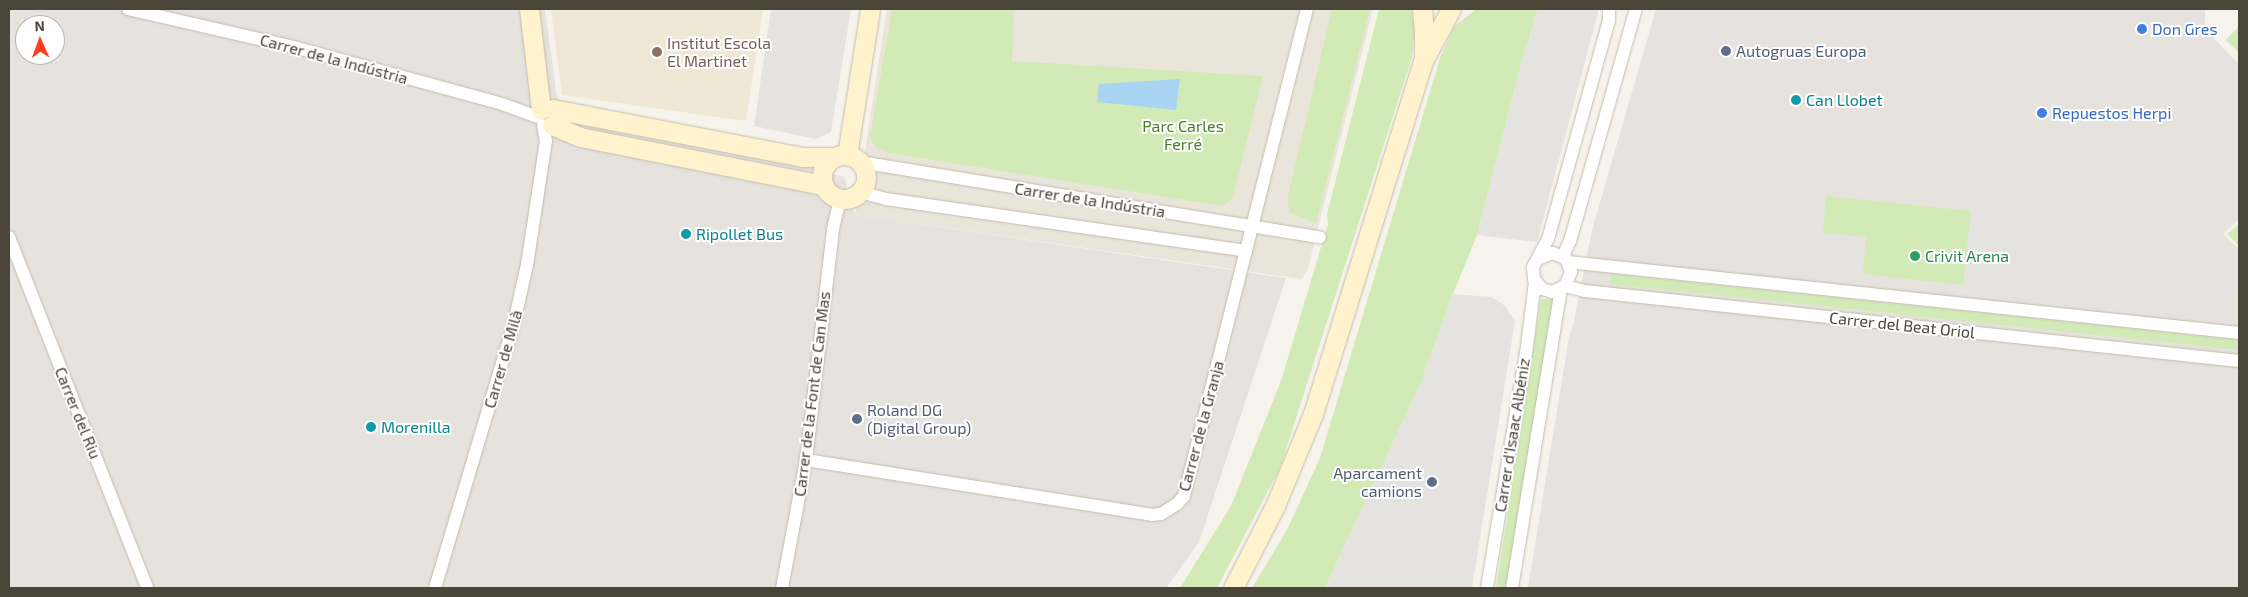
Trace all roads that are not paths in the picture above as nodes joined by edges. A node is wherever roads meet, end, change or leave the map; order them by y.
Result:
1 (128, 9) edge
2 (529, 9) edge
3 (870, 9) edge
4 (1307, 9) edge
5 (1422, 9) edge
6 (1451, 9) edge
7 (1610, 9) edge
8 (1636, 9) edge
9 (1424, 61) junction
10 (545, 117) junction
11 (847, 158) junction
12 (823, 186) junction
13 (860, 192) junction
14 (840, 199) junction
15 (1252, 225) junction
16 (9, 237) edge
17 (1320, 237) dead end
18 (1246, 251) junction
19 (1538, 259) junction
20 (1565, 259) junction
21 (1535, 282) junction
22 (1563, 288) junction
23 (2239, 333) edge
24 (2239, 361) edge
25 (806, 460) junction
26 (147, 588) edge
27 (435, 588) edge
28 (782, 588) edge
29 (1233, 588) edge
30 (1487, 588) edge
31 (1512, 588) edge

1 - 10 street, Carrer de la Indústria
2 - 10 street, Carrer de Milà
3 - 11 street
4 - 15 street, Carrer de la Granja
5 - 9 street
6 - 9 street
7 - 19 street, Carrer d'Isaac Albéniz
8 - 20 street, Carrer d'Isaac Albéniz
9 - 29 street
10 - 11 street, Carrer de la Indústria
10 - 12 street, Carrer de la Indústria
10 - 27 street, Carrer de Milà
11 - 12 street
11 - 13 street
11 - 15 street, Carrer de la Indústria
12 - 14 street
13 - 14 street
13 - 18 street, Carrer de la Indústria
14 - 25 street, Carrer de la Font de Can Mas
15 - 17 street, Carrer de la Indústria
15 - 18 street, Carrer de la Granja
16 - 26 street, Carrer del Riu
18 - 25 street, Carrer de la Granja
19 - 20 street
19 - 21 street, Carrer d'Isaac Albéniz
20 - 22 street, Carrer d'Isaac Albéniz
20 - 23 street, Carrer del Beat Oriol
21 - 22 street
21 - 30 street, Carrer d'Isaac Albéniz
22 - 24 street, Carrer del Beat Oriol
22 - 31 street, Carrer d'Isaac Albéniz
25 - 28 street, Carrer de la Font de Can Mas

